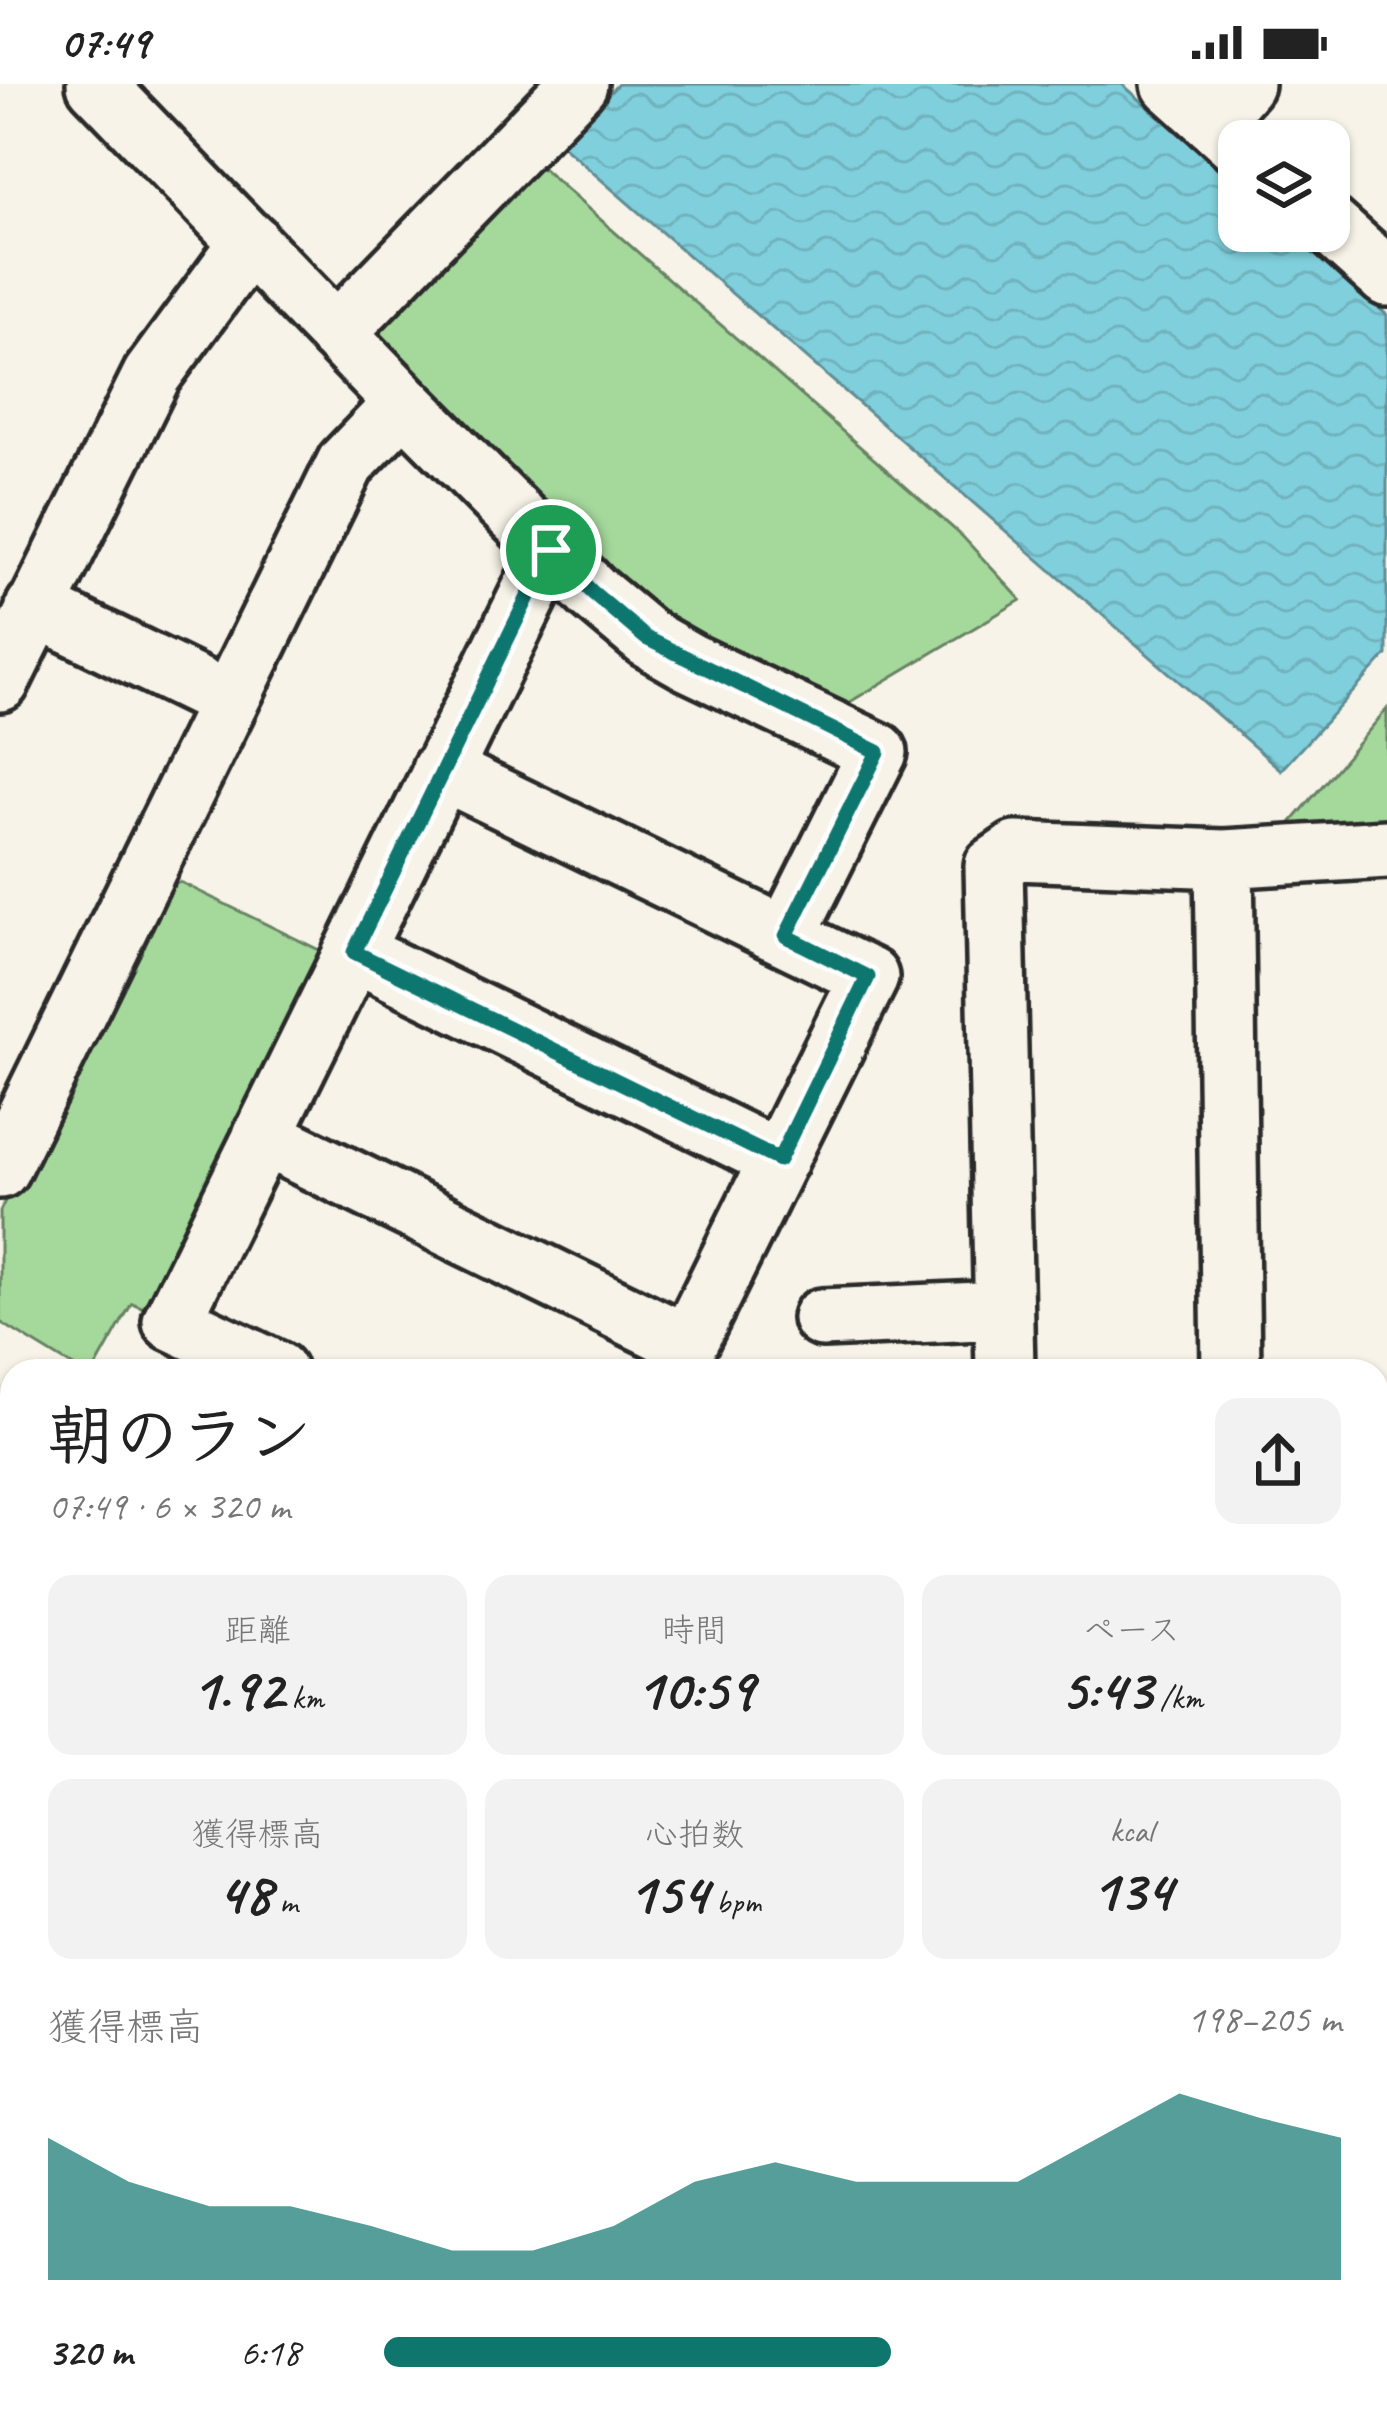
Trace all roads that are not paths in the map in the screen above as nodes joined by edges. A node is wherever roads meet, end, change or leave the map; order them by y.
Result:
1 (96, 84) edge
2 (578, 84) edge
3 (250, 241) junction
4 (1350, 244) edge
5 (1387, 277) edge
6 (337, 333) junction
7 (404, 403) junction
8 (551, 550) junction
9 (35, 608) junction
10 (0, 682) edge
11 (228, 701) junction
12 (441, 770) junction
13 (1387, 850) edge
14 (1224, 859) junction
15 (786, 936) junction
16 (354, 952) junction
17 (262, 1136) junction
18 (779, 1160) junction
19 (0, 1169) edge
20 (1003, 1310) junction
21 (822, 1318) dead end
22 (680, 1357) edge
23 (251, 1359) edge
24 (1005, 1359) edge
25 (1231, 1359) edge

1 - 3 street
2 - 6 street
3 - 6 street
3 - 9 street
4 - 5 street
6 - 7 street
7 - 8 street
7 - 11 street
8 - 12 street
8 - 15 street
9 - 10 street
9 - 11 street
11 - 19 street
12 - 15 street
12 - 16 street
13 - 14 street
14 - 20 street
14 - 25 street
15 - 18 street
16 - 17 street
16 - 18 street
17 - 22 street
17 - 23 street
18 - 22 street
20 - 21 street
20 - 24 street

